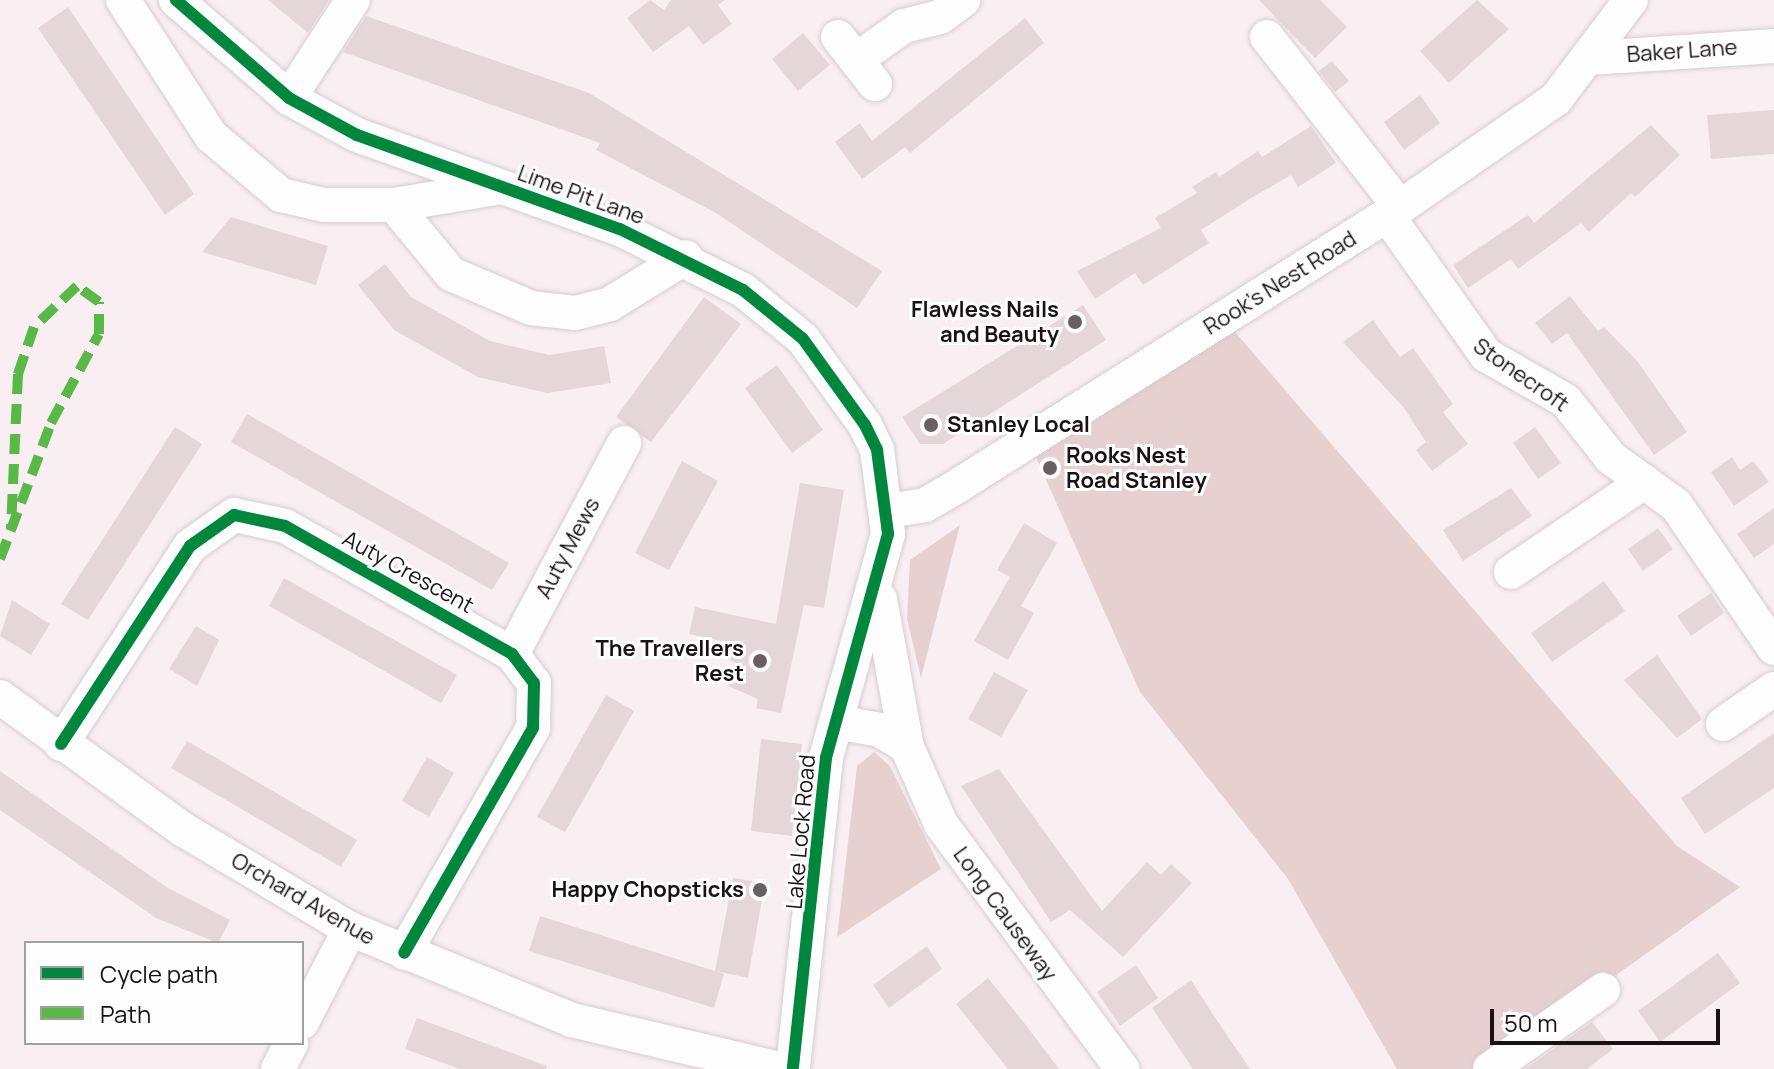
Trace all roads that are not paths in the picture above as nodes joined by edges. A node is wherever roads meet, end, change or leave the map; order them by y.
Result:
1 (123, 0) edge
2 (177, 0) edge
3 (353, 0) edge
4 (963, 0) edge
5 (1631, 0) edge
6 (1267, 37) dead end
7 (1774, 46) edge
8 (1590, 58) junction
9 (856, 60) dead end
10 (289, 98) junction
11 (500, 187) junction
12 (394, 205) junction
13 (1394, 211) junction
14 (686, 257) junction
15 (624, 443) dead end
16 (1644, 482) junction
17 (888, 511) junction
18 (1511, 572) dead end
19 (878, 587) junction
20 (1774, 648) edge
21 (512, 654) junction
22 (1774, 689) edge
23 (0, 697) edge
24 (836, 722) junction
25 (1723, 724) dead end
26 (61, 744) junction
27 (907, 747) junction
28 (350, 929) junction
29 (404, 953) junction
30 (1603, 990) dead end
31 (304, 1018) edge
32 (290, 1045) edge
33 (651, 1057) edge
34 (278, 1069) edge
35 (779, 1069) edge
36 (793, 1069) edge
37 (1122, 1069) edge
38 (1490, 1069) edge

1 - 12 street, Lime Pit Lane
2 - 10 street, Lime Pit Lane
3 - 10 street
4 - 9 street
5 - 8 street, Rook's Nest Road
6 - 13 street, Stonecroft
7 - 8 street, Baker Lane
8 - 13 street, Rook's Nest Road
10 - 11 street, Lime Pit Lane
11 - 12 street, Lime Pit Lane
11 - 14 street, Lime Pit Lane
12 - 14 street
13 - 16 street, Stonecroft
13 - 17 street, Rook's Nest Road
14 - 17 street, Lime Pit Lane
15 - 21 street, Auty Mews
16 - 18 street
16 - 20 street, Stonecroft
17 - 19 street, Lake Lock Road
19 - 24 street, Lake Lock Road
19 - 27 street, Long Causeway
21 - 26 street, Auty Crescent
21 - 29 street, Auty Crescent
22 - 25 street
23 - 26 street, Orchard Avenue
24 - 27 street
24 - 36 street, Lake Lock Road
26 - 28 street, Orchard Avenue
27 - 37 street, Long Causeway
28 - 29 street, Orchard Avenue
28 - 31 street
29 - 33 street, Orchard Avenue
30 - 38 street
32 - 34 street
33 - 35 street, Orchard Avenue

